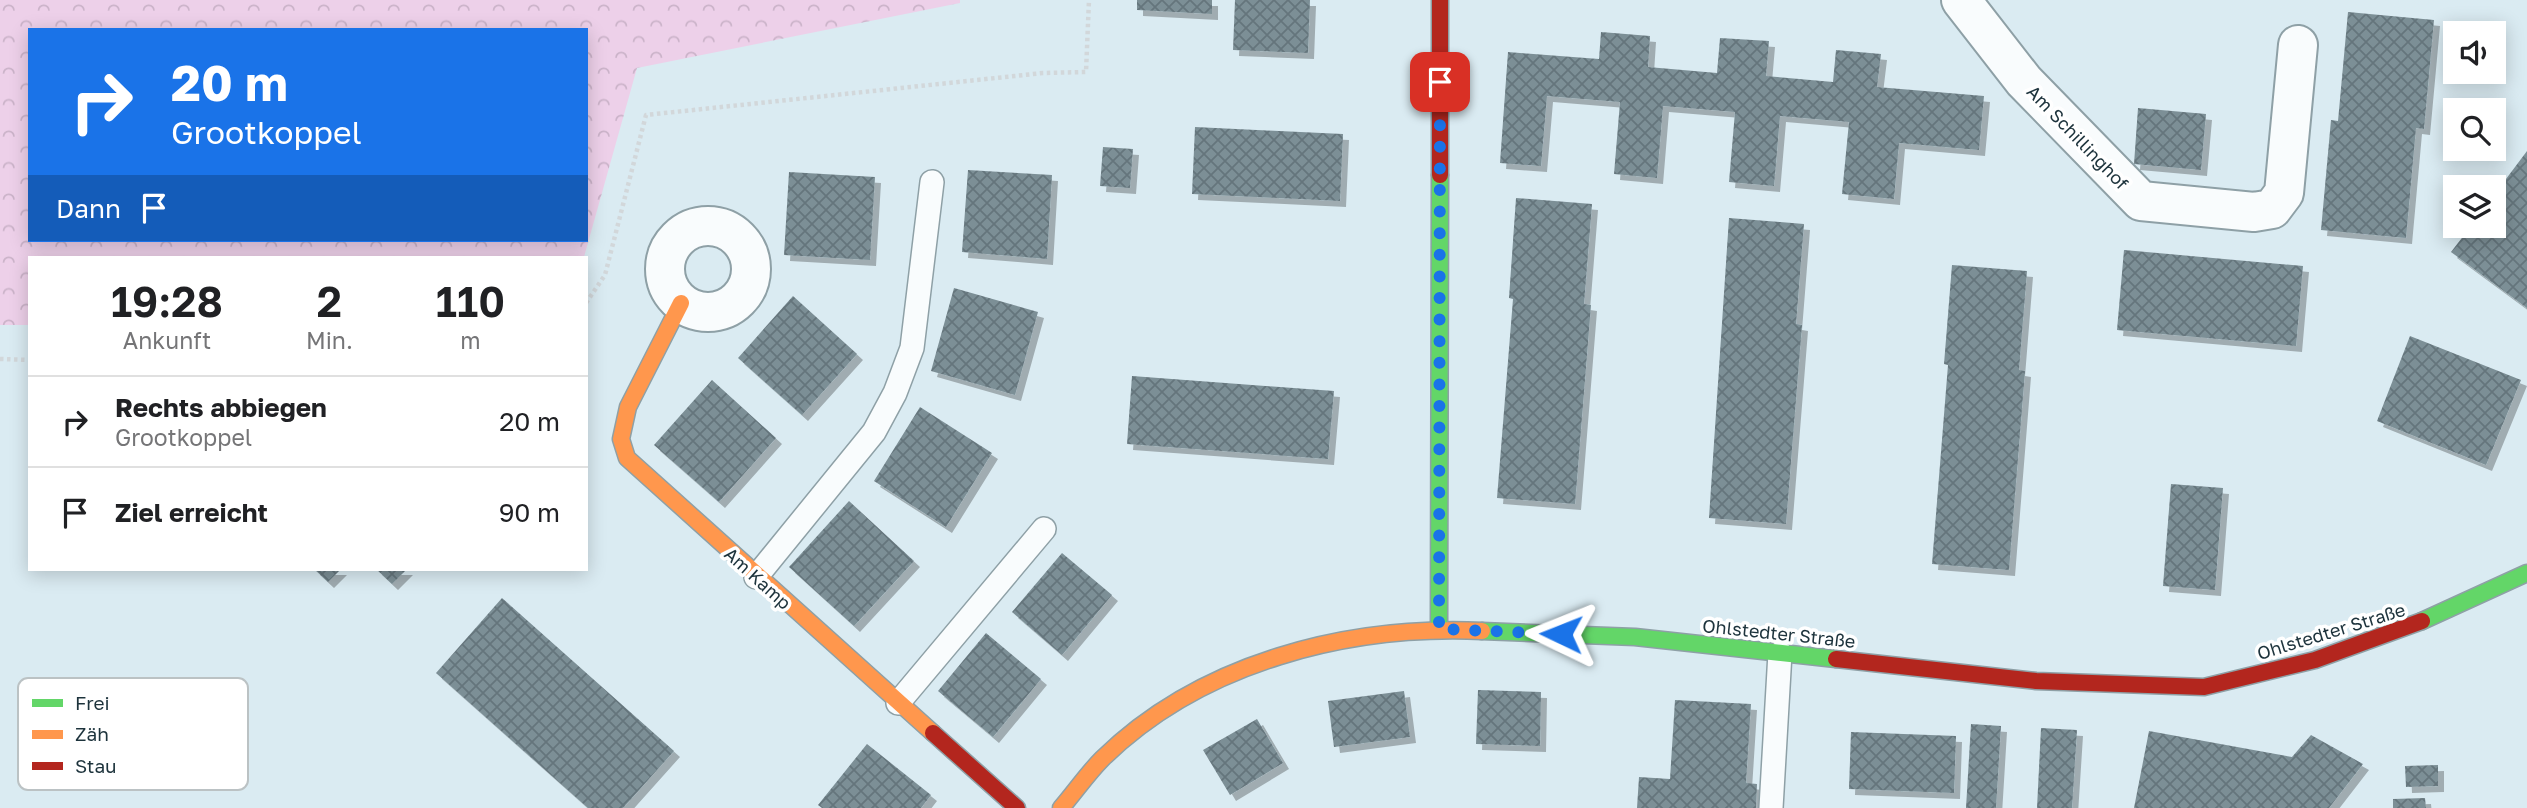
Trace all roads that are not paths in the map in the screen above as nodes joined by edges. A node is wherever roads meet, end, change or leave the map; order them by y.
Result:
1 (1440, 0) edge
2 (1961, 0) edge
3 (2298, 46) dead end
4 (932, 182) dead end
5 (681, 303) dead end
6 (1044, 529) dead end
7 (2527, 573) edge
8 (756, 577) junction
9 (1439, 629) junction
10 (1780, 653) junction
11 (898, 703) junction
12 (1017, 808) edge
13 (1061, 808) edge
14 (1770, 808) edge

1 - 9 street
2 - 3 street, Am Schillinghof
4 - 8 lane
5 - 8 street, Am Kamp
6 - 11 lane
7 - 10 street, Ohlstedter Straße
8 - 11 street, Am Kamp
9 - 10 street, Ohlstedter Straße
9 - 13 street, Ohlstedter Straße
10 - 14 lane
11 - 12 street, Am Kamp

